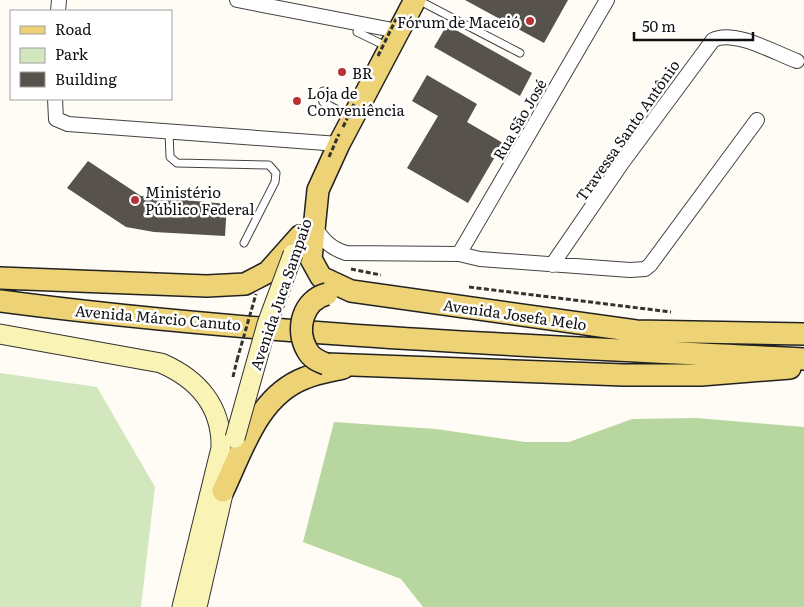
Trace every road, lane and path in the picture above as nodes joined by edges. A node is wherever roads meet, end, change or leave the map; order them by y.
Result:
1 (237, 0) edge
2 (417, 0) edge
3 (607, 0) edge
4 (357, 31) junction
5 (391, 38) junction
6 (520, 53) dead end
7 (797, 61) dead end
8 (323, 91) dead end
9 (55, 100) edge
10 (757, 120) dead end
11 (343, 131) junction
12 (169, 132) junction
13 (302, 238) junction
14 (244, 243) dead end
15 (459, 254) junction
16 (552, 265) junction
17 (347, 268) dead end
18 (388, 276) dead end
19 (0, 278) edge
20 (464, 286) dead end
21 (350, 291) junction
22 (256, 294) dead end
23 (0, 301) edge
24 (681, 313) dead end
25 (0, 334) edge
26 (346, 334) joint
27 (804, 334) edge
28 (804, 359) edge
29 (804, 365) edge
30 (336, 366) junction
31 (233, 377) dead end
32 (224, 491) junction
33 (182, 607) edge
34 (197, 607) edge

1 - 4 street
2 - 5 main road
2 - 6 lane
3 - 15 street, Rua São José
4 - 5 street
4 - 5 lane
5 - 5 path, bridge
5 - 11 main road
7 - 16 street, Travessa Santo Antônio
8 - 11 lane
9 - 12 street
10 - 16 street
11 - 12 street
11 - 13 main road, Avenida Josefa Melo
12 - 14 lane
13 - 15 street
13 - 19 main road
13 - 21 main road, Avenida Josefa Melo
13 - 32 main road, Avenida Juca Sampaio, bridge
15 - 16 street
17 - 18 path
20 - 24 path
21 - 27 main road, Avenida Josefa Melo
21 - 30 main road, bridge
22 - 31 path, bridge
23 - 26 main road, Avenida Márcio Canuto
25 - 33 main road
26 - 28 main road, Avenida Josefa Melo
29 - 30 main road
30 - 32 main road
32 - 34 main road, Avenida Juca Sampaio

